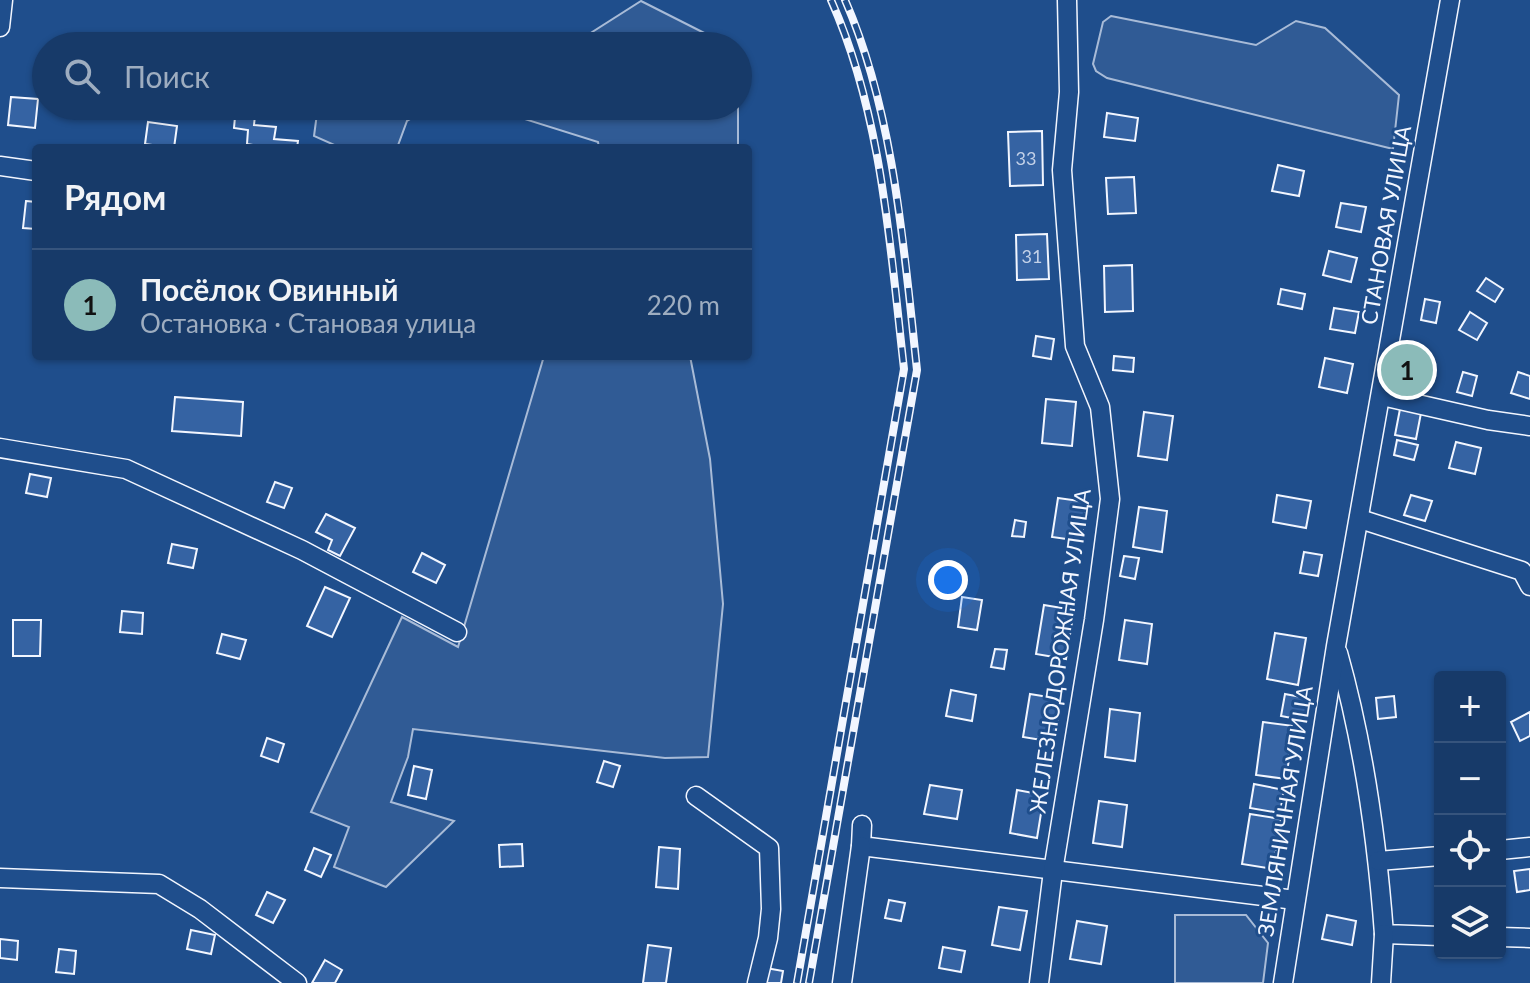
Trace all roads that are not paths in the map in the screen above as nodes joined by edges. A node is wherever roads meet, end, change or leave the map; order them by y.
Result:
1 (3, 0) edge
2 (1067, 0) edge
3 (1450, 0) edge
4 (0, 27) edge
5 (0, 166) edge
6 (32, 170) edge
7 (1382, 396) junction
8 (1530, 426) edge
9 (0, 448) edge
10 (1360, 519) junction
11 (1530, 586) edge
12 (457, 632) dead end
13 (1336, 646) junction
14 (696, 796) dead end
15 (862, 825) dead end
16 (861, 846) junction
17 (1530, 847) edge
18 (1506, 849) edge
19 (1434, 856) edge
20 (1378, 861) junction
21 (1053, 871) junction
22 (0, 878) edge
23 (1295, 900) junction
24 (1384, 934) junction
25 (1434, 936) edge
26 (1506, 937) edge
27 (1530, 938) edge
28 (297, 983) edge
29 (757, 983) edge
30 (842, 983) edge
31 (1039, 983) edge
32 (1283, 983) edge
33 (1381, 983) edge

1 - 4 street
2 - 21 street, ЖЕЛЕЗНОДОРОЖНАЯ УЛИЦА
3 - 7 street, СТАНОВАЯ УЛИЦА
5 - 6 street
7 - 8 street
7 - 10 street, СТАНОВАЯ УЛИЦА
9 - 12 street
10 - 11 street
10 - 13 street, СТАНОВАЯ УЛИЦА
13 - 20 street
13 - 23 street, ЗЕМЛЯНИЧНАЯ УЛИЦА
14 - 29 street
15 - 16 street
16 - 21 street
16 - 30 street
17 - 18 street
19 - 20 street
20 - 24 street
21 - 23 street
21 - 31 street, ЖЕЛЕЗНОДОРОЖНАЯ УЛИЦА
22 - 28 street
23 - 32 street, ЗЕМЛЯНИЧНАЯ УЛИЦА
24 - 25 street
24 - 33 street
26 - 27 street

